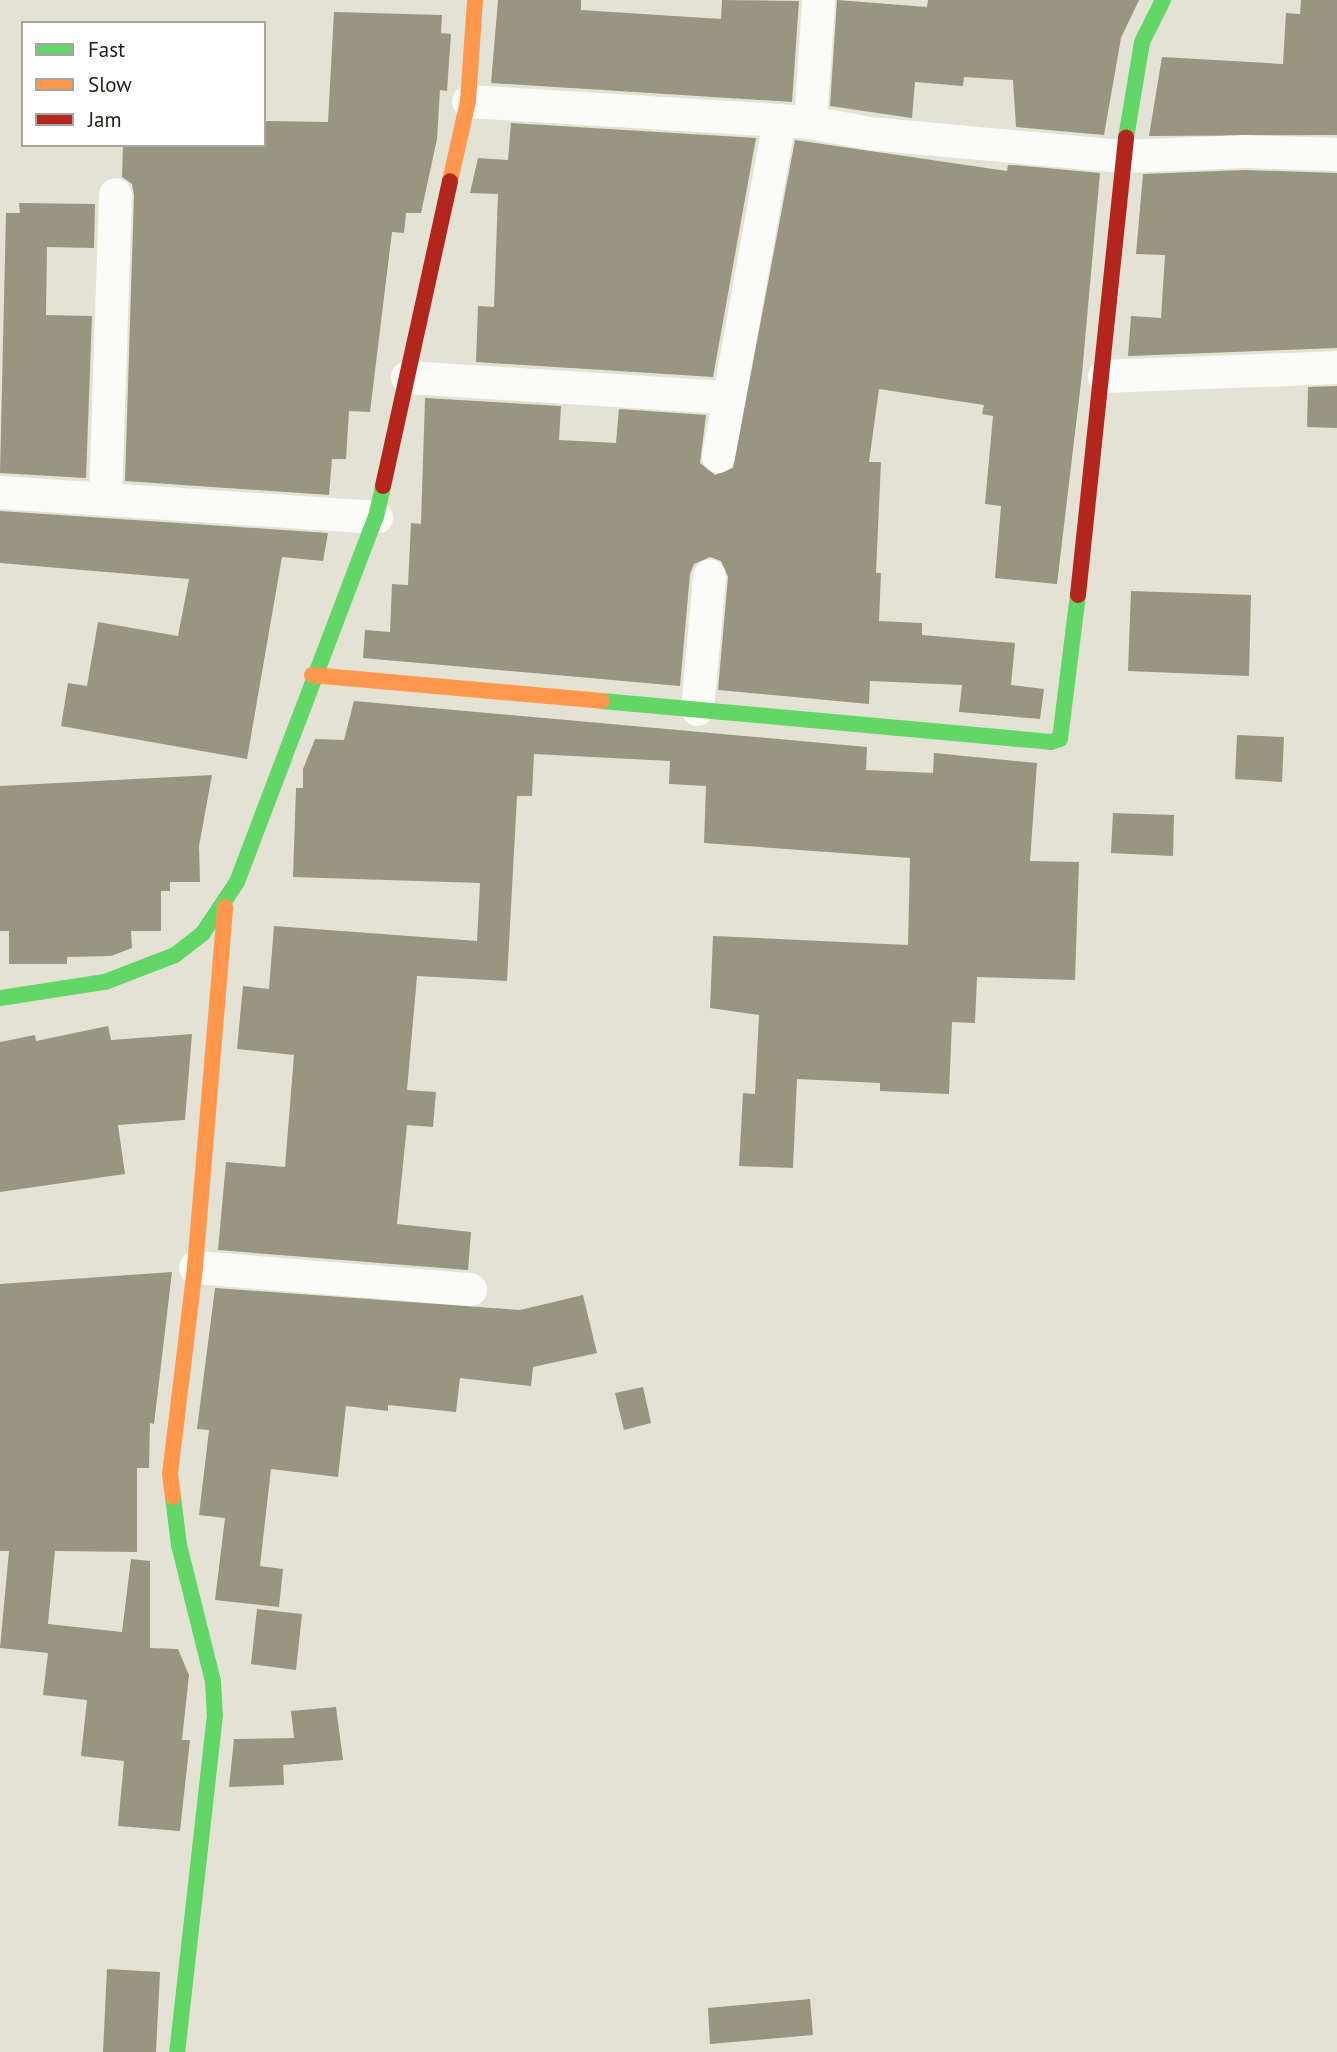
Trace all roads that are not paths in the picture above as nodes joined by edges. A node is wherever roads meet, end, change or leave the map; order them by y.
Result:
1 (475, 0) edge
2 (818, 0) edge
3 (1163, 0) edge
4 (468, 101) junction
5 (794, 121) junction
6 (1337, 154) edge
7 (1124, 156) junction
8 (115, 194) dead end
9 (1337, 367) edge
10 (1104, 376) junction
11 (407, 377) junction
12 (728, 397) junction
13 (718, 456) dead end
14 (0, 492) edge
15 (105, 497) junction
16 (376, 517) junction
17 (709, 576) dead end
18 (312, 675) junction
19 (697, 709) junction
20 (225, 907) junction
21 (0, 998) edge
22 (195, 1267) junction
23 (470, 1289) dead end
24 (177, 2052) edge

1 - 4 street
2 - 5 street
3 - 7 street
4 - 5 street
4 - 11 street
5 - 7 street
5 - 12 street
6 - 7 street
7 - 10 street
8 - 15 street
9 - 10 street
10 - 19 street
11 - 12 street
11 - 16 street
12 - 13 street
14 - 15 street
15 - 16 street
16 - 18 street
17 - 19 street
18 - 19 street
18 - 20 street
20 - 21 street
20 - 22 street
22 - 23 street
22 - 24 street

